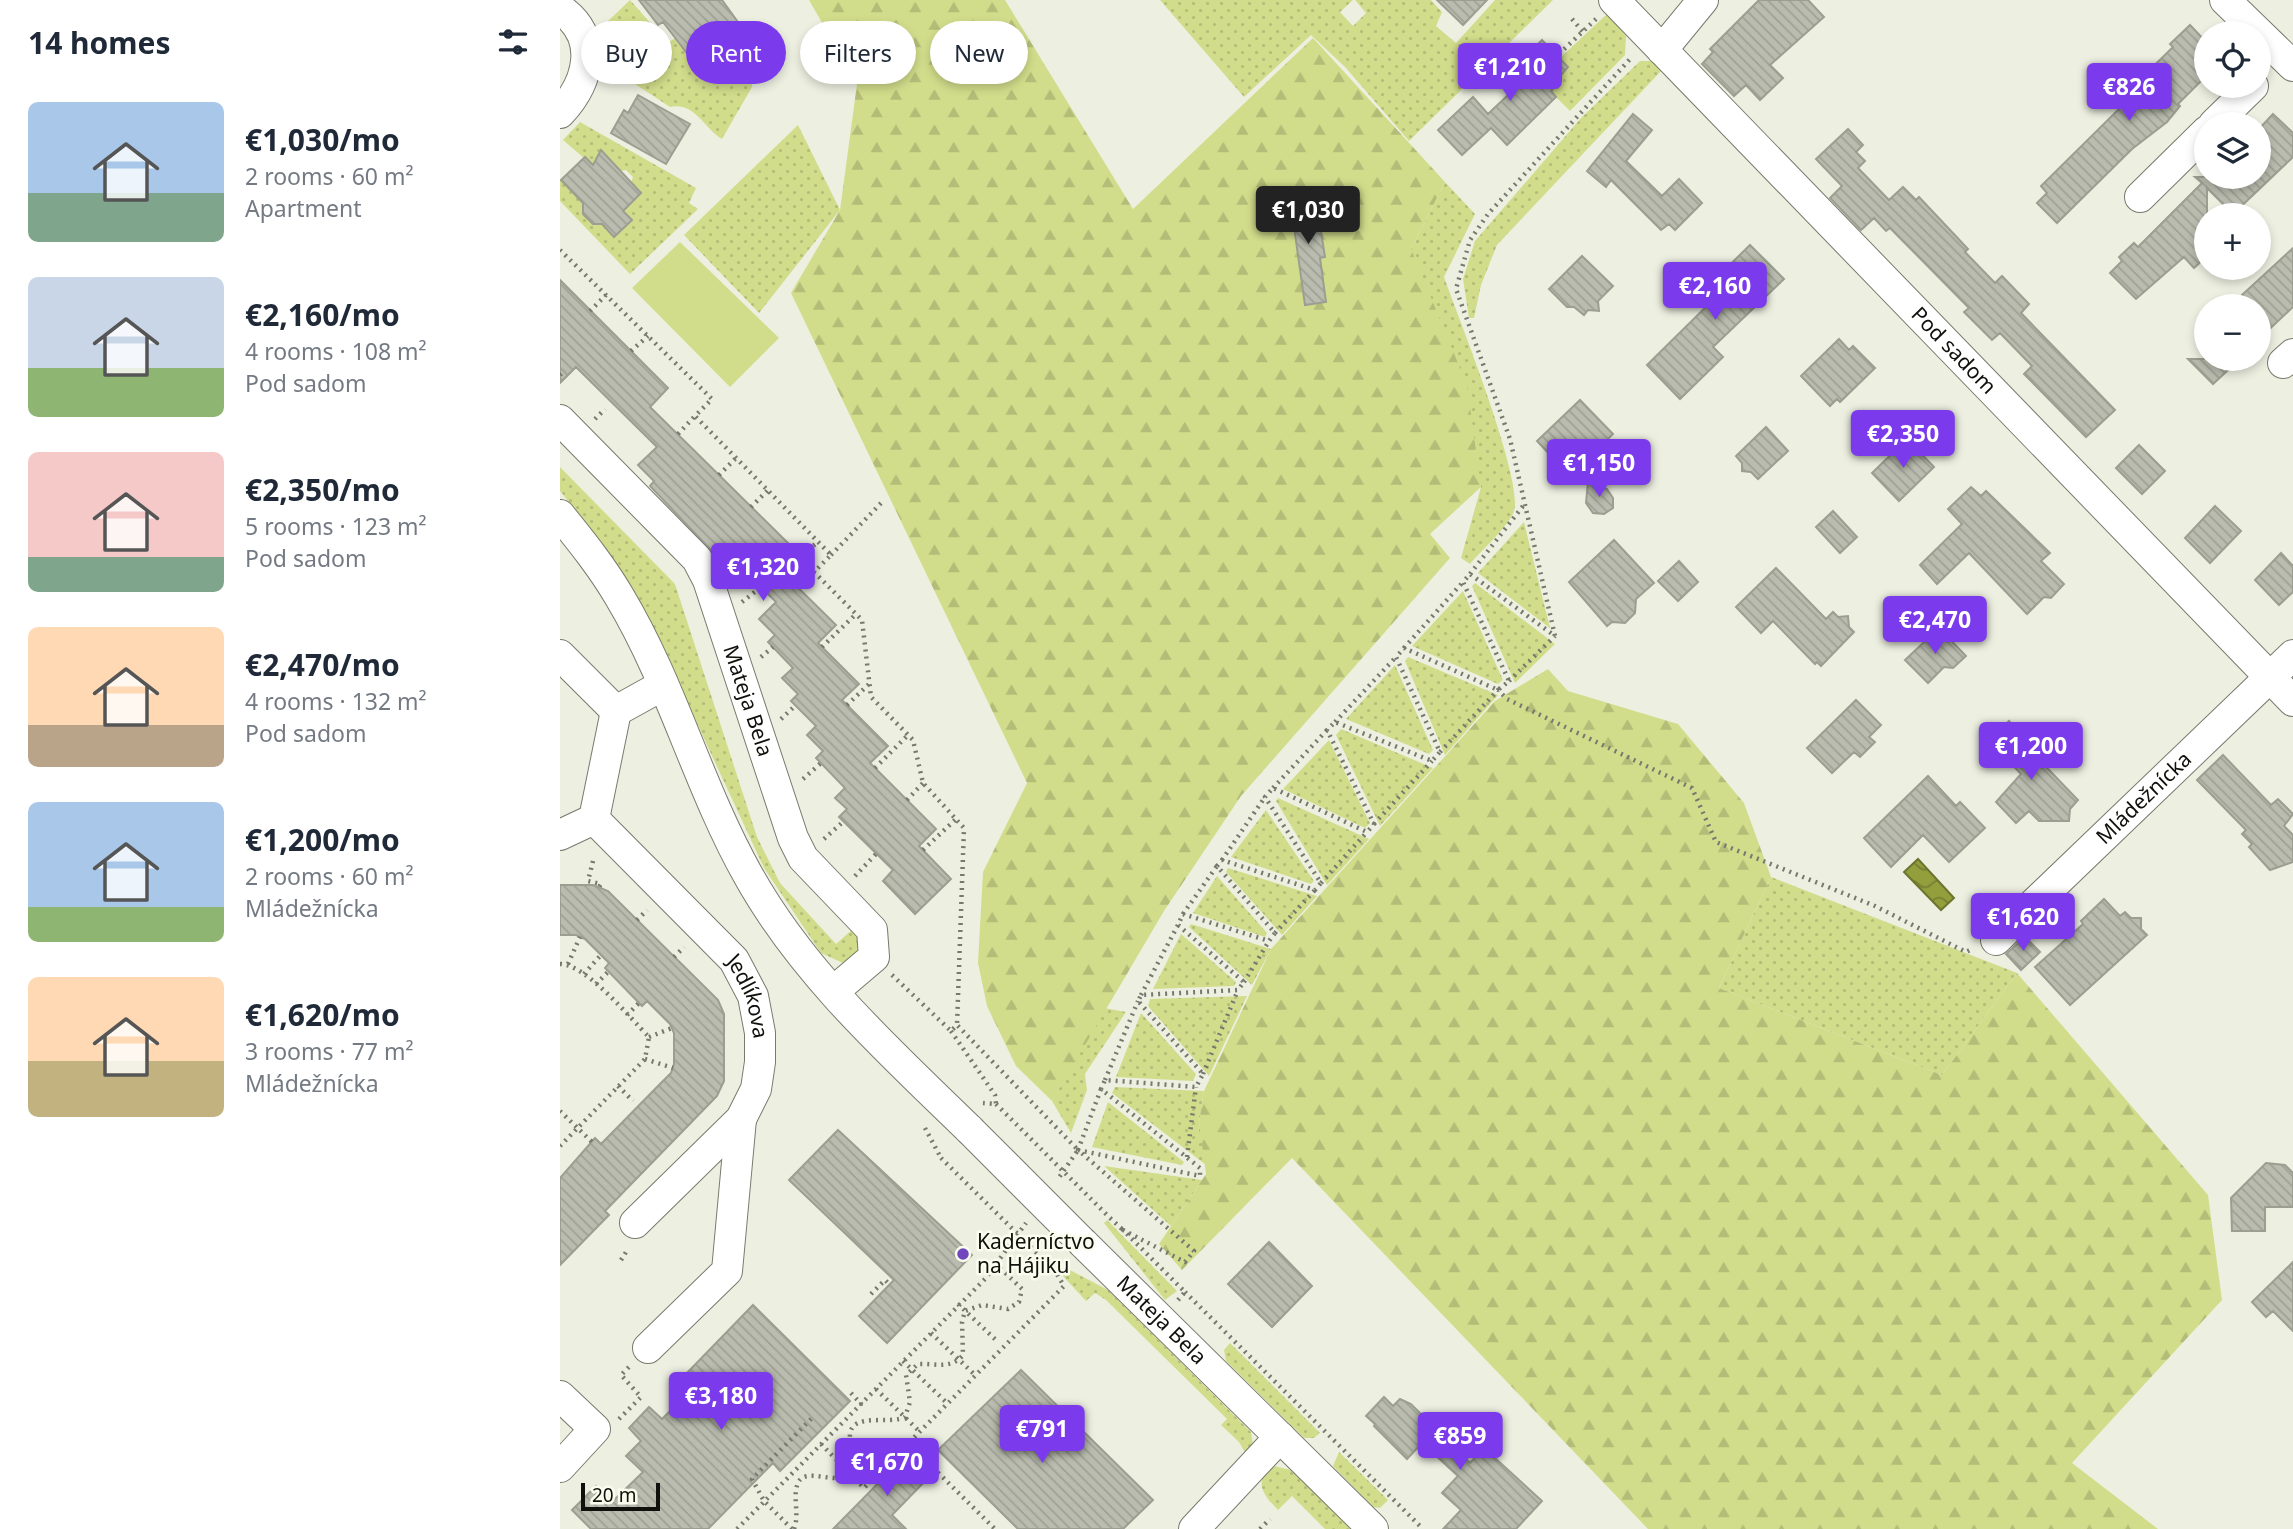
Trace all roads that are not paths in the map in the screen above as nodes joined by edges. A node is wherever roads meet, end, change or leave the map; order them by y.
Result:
1 (1614, 0) edge
2 (1703, 0) edge
3 (2225, 0) edge
4 (560, 9) edge
5 (1656, 43) junction
6 (2288, 61) edge
7 (2271, 72) edge
8 (2241, 98) edge
9 (2226, 112) edge
10 (560, 113) edge
11 (2194, 144) edge
12 (2140, 197) dead end
13 (560, 420) edge
14 (560, 515) edge
15 (560, 655) edge
16 (2293, 655) edge
17 (2270, 678) junction
18 (663, 685) junction
19 (2293, 701) edge
20 (617, 710) junction
21 (594, 819) junction
22 (560, 835) edge
23 (1996, 940) road end
24 (834, 991) junction
25 (741, 1119) junction
26 (635, 1223) dead end
27 (648, 1348) dead end
28 (560, 1396) edge
29 (1280, 1437) junction
30 (560, 1468) edge
31 (1194, 1529) edge
32 (1373, 1529) edge

1 - 5 street, Pod sadom
2 - 5 street
3 - 6 street
4 - 10 street
5 - 17 street, Pod sadom
6 - 7 street
8 - 9 street
11 - 12 street
13 - 24 street, Mateja Bela
14 - 18 street, Mateja Bela
15 - 20 street
16 - 17 street, Mládežnícka
17 - 19 street, Pod sadom
17 - 23 street, Mládežnícka
18 - 20 street
18 - 24 street, Mateja Bela
20 - 21 street
21 - 22 street
21 - 25 street, Jedlíkova
24 - 29 street, Mateja Bela, bridge
25 - 26 street, Jedlíkova
25 - 27 street
28 - 30 street
29 - 31 street
29 - 32 street, Mateja Bela

